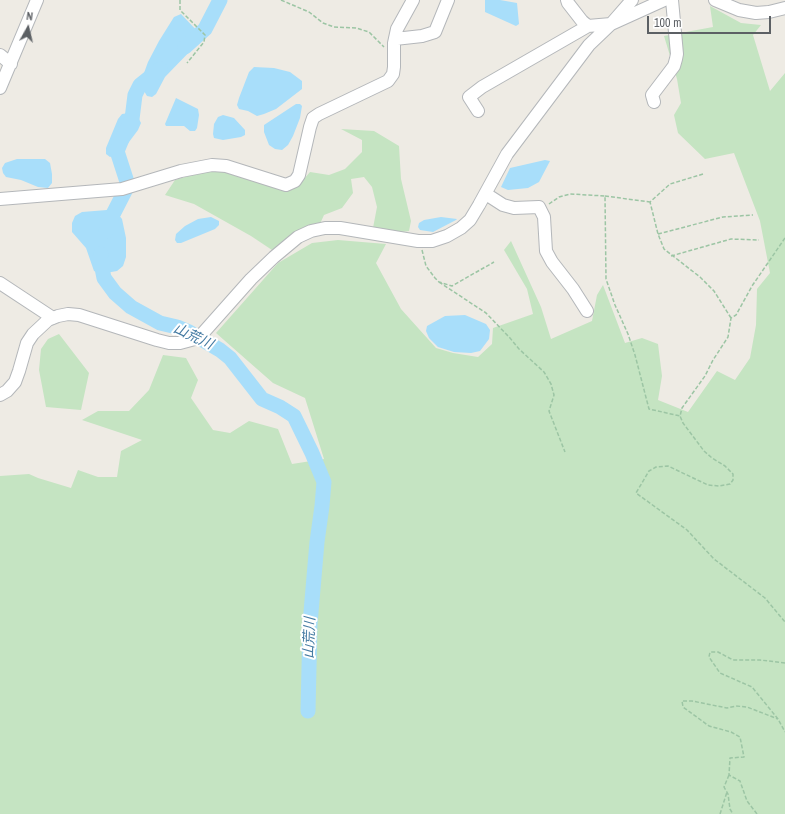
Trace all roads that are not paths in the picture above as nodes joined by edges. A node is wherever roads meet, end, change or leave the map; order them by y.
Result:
1 (37, 0) edge
2 (413, 0) edge
3 (448, 0) edge
4 (567, 0) edge
5 (632, 0) edge
6 (664, 0) edge
7 (672, 0) edge
8 (715, 0) edge
9 (785, 8) edge
10 (611, 24) junction
11 (588, 26) junction
12 (395, 39) junction
13 (0, 55) edge
14 (10, 64) junction
15 (0, 88) edge
16 (654, 102) dead end
17 (478, 111) dead end
18 (486, 194) junction
19 (0, 199) edge
20 (0, 283) edge
21 (587, 311) dead end
22 (53, 318) junction
23 (0, 395) edge

1 - 14 street
2 - 12 street
3 - 12 street
4 - 11 street
5 - 10 street
6 - 10 street
7 - 16 street
8 - 9 street
10 - 11 street
10 - 18 street
11 - 17 street
12 - 19 street
13 - 14 street
14 - 15 street
18 - 21 street
18 - 22 street
20 - 22 street
22 - 23 street

